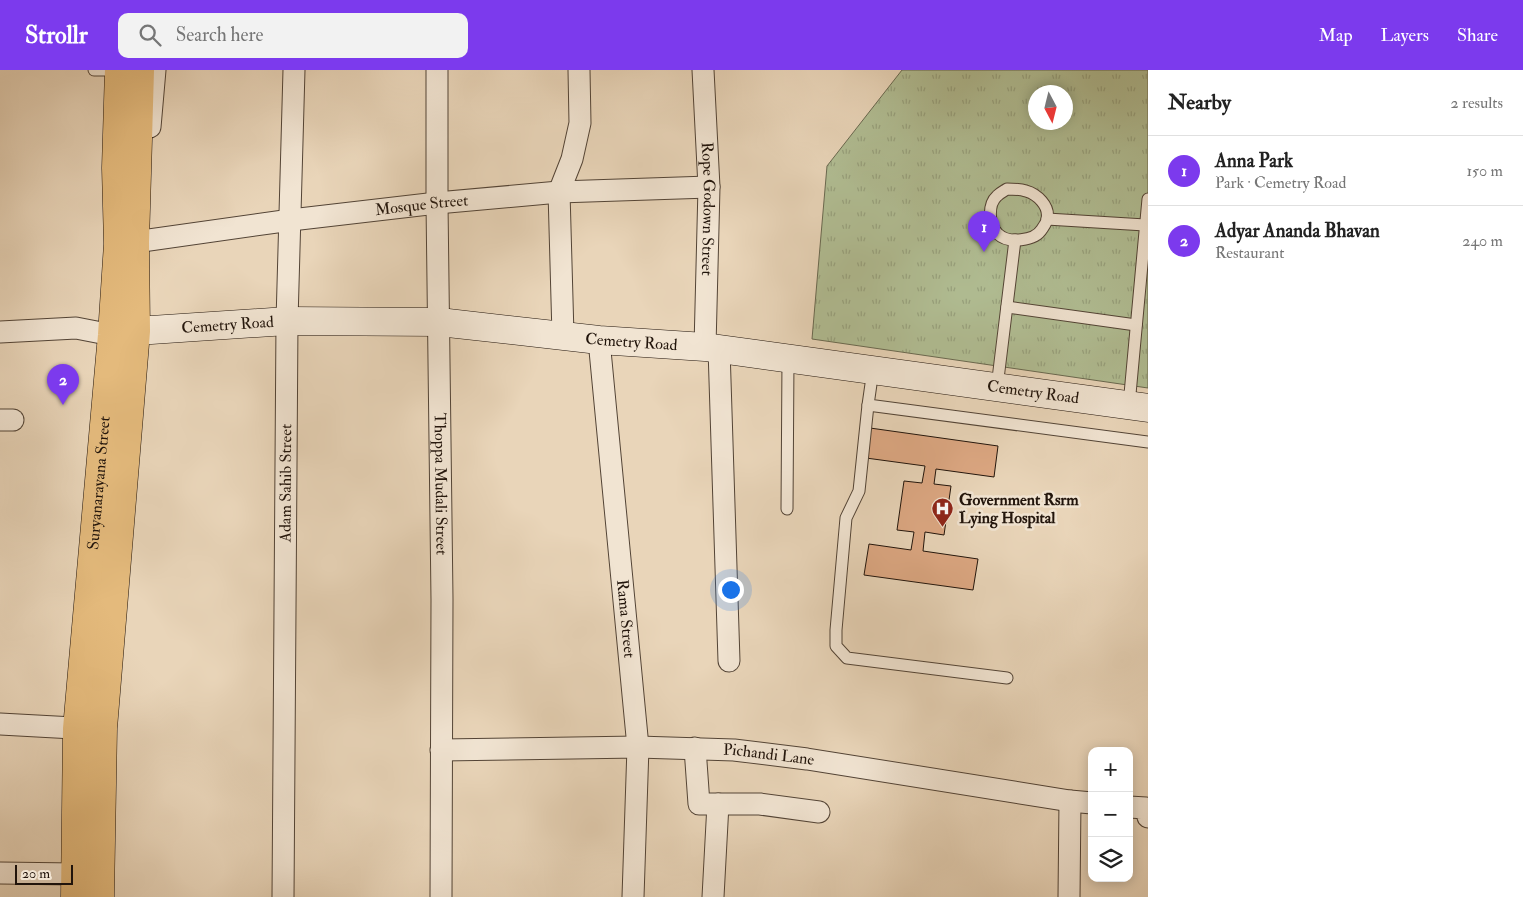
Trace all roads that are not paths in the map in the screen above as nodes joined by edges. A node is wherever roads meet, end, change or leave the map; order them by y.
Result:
1 (94, 70) edge
2 (105, 70) edge
3 (119, 70) edge
4 (140, 70) edge
5 (156, 70) edge
6 (294, 70) edge
7 (437, 70) edge
8 (579, 70) edge
9 (704, 70) edge
10 (136, 166) junction
11 (709, 187) junction
12 (559, 192) junction
13 (1148, 199) edge
14 (437, 203) junction
15 (1048, 219) junction
16 (291, 220) junction
17 (1145, 225) junction
18 (1015, 240) junction
19 (134, 242) junction
20 (1007, 307) junction
21 (287, 321) junction
22 (439, 322) junction
23 (1136, 325) junction
24 (0, 332) edge
25 (124, 333) junction
26 (563, 335) junction
27 (599, 340) junction
28 (712, 348) junction
29 (788, 358) junction
30 (873, 370) junction
31 (996, 387) junction
32 (868, 405) junction
33 (1138, 406) edge
34 (1148, 442) edge
35 (787, 509) dead end
36 (728, 661) dead end
37 (1007, 678) dead end
38 (0, 724) edge
39 (90, 729) junction
40 (638, 747) junction
41 (695, 748) junction
42 (441, 750) junction
43 (1070, 801) junction
44 (1088, 803) edge
45 (718, 804) junction
46 (1133, 807) edge
47 (819, 812) dead end
48 (1148, 817) edge
49 (0, 872) edge
50 (75, 886) edge
51 (100, 897) edge
52 (283, 897) edge
53 (441, 897) edge
54 (633, 897) edge
55 (713, 897) edge
56 (1069, 897) edge

1 - 2 lane
3 - 25 main road, Suryanarayana Street
4 - 10 main road, Suryanarayana Street
5 - 10 street
6 - 16 street, Adam Sahib Street
7 - 14 street, Thoppa Mudali Street
8 - 12 street
9 - 11 street, Rope Godown Street
10 - 19 main road, Suryanarayana Street
11 - 12 street, Mosque Street
11 - 28 street, Rope Godown Street
12 - 14 street, Mosque Street
12 - 26 street
13 - 17 lane
14 - 16 street, Mosque Street
14 - 22 street, Thoppa Mudali Street
15 - 17 lane
15 - 18 lane
15 - 18 lane
16 - 19 street, Mosque Street
16 - 21 street, Adam Sahib Street
17 - 23 lane
18 - 20 lane
19 - 25 main road, Suryanarayana Street
20 - 23 lane
20 - 31 lane
21 - 22 main road, Cemetry Road
21 - 25 main road, Cemetry Road
21 - 52 street, Adam Sahib Street
22 - 26 main road, Cemetry Road
22 - 42 street, Thoppa Mudali Street
23 - 33 lane
24 - 25 street
25 - 39 main road, Suryanarayana Street
26 - 27 main road, Cemetry Road
27 - 28 main road, Cemetry Road
27 - 40 street, Rama Street
28 - 29 main road, Cemetry Road
28 - 36 street, Rope Godown Street
29 - 30 main road, Cemetry Road
29 - 35 lane
30 - 31 main road, Cemetry Road
30 - 32 lane
31 - 33 main road, Cemetry Road
32 - 34 lane
32 - 37 lane
38 - 39 street
39 - 50 main road, Suryanarayana Street
39 - 51 main road, Suryanarayana Street
40 - 41 street, Pichandi Lane
40 - 42 street, Pichandi Lane
40 - 54 street, Rama Street
41 - 43 street, Pichandi Lane
41 - 45 street
42 - 53 street, Thoppa Mudali Street
43 - 44 street, Pichandi Lane
43 - 56 street
45 - 47 street
45 - 55 street
46 - 48 street
49 - 50 street

